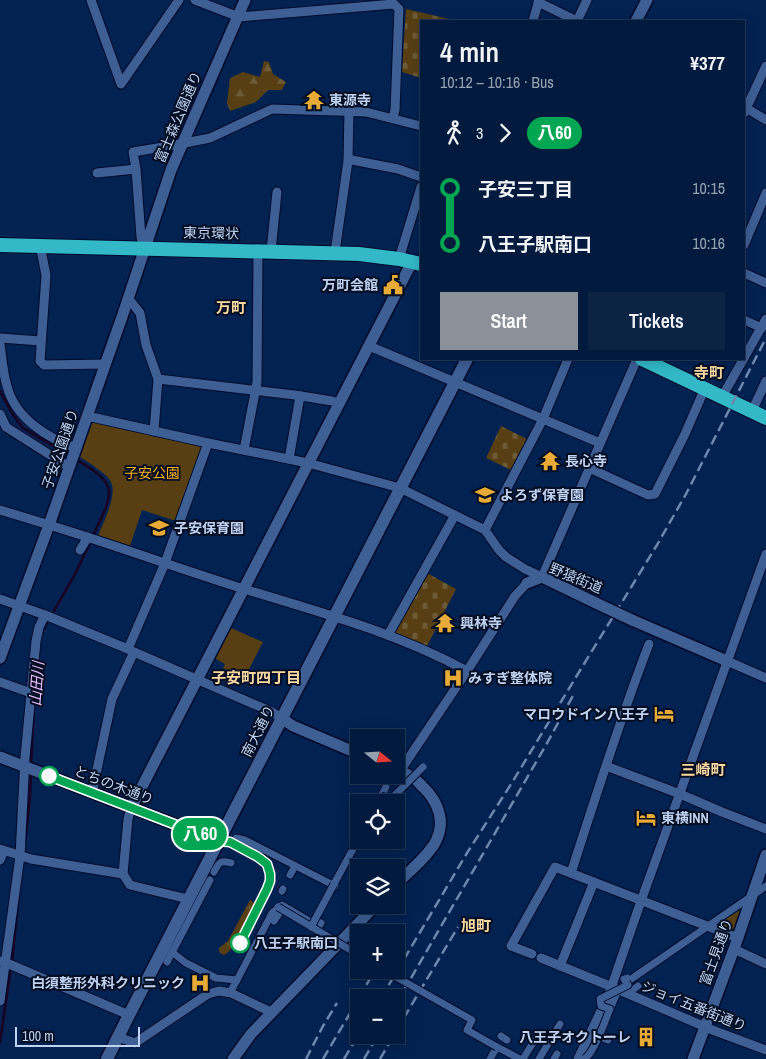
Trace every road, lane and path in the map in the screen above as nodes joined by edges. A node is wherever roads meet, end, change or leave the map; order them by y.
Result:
1 (91, 0) edge
2 (179, 0) edge
3 (195, 0) edge
4 (244, 0) edge
5 (316, 0) edge
6 (587, 0) edge
7 (647, 0) edge
8 (538, 1) edge
9 (311, 10) junction
10 (237, 17) junction
11 (532, 20) edge
12 (574, 20) edge
13 (577, 20) edge
14 (637, 20) edge
15 (766, 66) edge
16 (349, 111) junction
17 (745, 111) edge
18 (394, 118) junction
19 (766, 120) edge
20 (420, 126) edge
21 (182, 143) junction
22 (348, 160) junction
23 (136, 169) junction
24 (97, 174) dead end
25 (420, 177) edge
26 (277, 192) dead end
27 (766, 193) edge
28 (420, 195) edge
29 (745, 243) edge
30 (0, 244) edge
31 (40, 245) junction
32 (144, 248) junction
33 (265, 251) junction
34 (335, 252) junction
35 (411, 262) edge
36 (745, 273) edge
37 (766, 283) edge
38 (128, 298) junction
39 (766, 319) edge
40 (745, 320) edge
41 (762, 328) junction
42 (0, 338) edge
43 (41, 341) junction
44 (0, 344) edge
45 (369, 346) junction
46 (745, 357) edge
47 (466, 360) edge
48 (568, 360) edge
49 (636, 360) edge
50 (644, 360) edge
51 (743, 360) edge
52 (106, 364) junction
53 (158, 379) junction
54 (766, 381) edge
55 (455, 382) junction
56 (705, 388) junction
57 (256, 391) junction
58 (300, 396) junction
59 (722, 397) junction
60 (339, 403) junction
61 (752, 411) junction
62 (0, 414) edge
63 (87, 416) junction
64 (766, 418) edge
65 (543, 419) junction
66 (154, 431) junction
67 (208, 443) junction
68 (600, 443) junction
69 (244, 450) junction
70 (72, 458) junction
71 (289, 459) junction
72 (308, 463) junction
73 (589, 468) junction
74 (400, 488) junction
75 (0, 510) edge
76 (455, 515) junction
77 (49, 526) junction
78 (485, 530) junction
79 (91, 538) junction
80 (80, 550) dead end
81 (766, 554) edge
82 (165, 562) junction
83 (542, 577) junction
84 (527, 583) joint
85 (244, 588) junction
86 (0, 599) edge
87 (20, 606) junction
88 (49, 616) junction
89 (334, 616) junction
90 (388, 635) junction
91 (649, 644) dead end
92 (131, 650) junction
93 (0, 658) edge
94 (727, 661) junction
95 (467, 671) junction
96 (766, 678) edge
97 (197, 679) junction
98 (0, 682) edge
99 (30, 693) junction
100 (281, 718) junction
101 (350, 750) edge
102 (0, 757) edge
103 (405, 761) edge
104 (606, 766) junction
105 (423, 767) dead end
106 (28, 768) junction
107 (405, 774) edge
108 (386, 787) dead end
109 (92, 793) junction
110 (382, 794) edge
111 (396, 794) edge
112 (680, 794) junction
113 (131, 808) junction
114 (766, 829) edge
115 (236, 838) dead end
116 (218, 841) junction
117 (354, 849) edge
118 (2, 850) edge
119 (766, 855) edge
120 (24, 857) junction
121 (0, 860) edge
122 (223, 862) dead end
123 (296, 866) junction
124 (214, 872) dead end
125 (763, 872) edge
126 (571, 873) junction
127 (123, 874) junction
128 (290, 875) dead end
129 (405, 875) edge
130 (210, 880) dead end
131 (594, 882) junction
132 (336, 886) junction
133 (766, 886) edge
134 (752, 896) junction
135 (188, 899) junction
136 (641, 901) junction
137 (367, 914) edge
138 (274, 921) dead end
139 (321, 923) dead end
140 (312, 926) junction
141 (708, 926) junction
142 (736, 943) junction
143 (350, 949) edge
144 (172, 952) junction
145 (532, 954) dead end
146 (541, 958) dead end
147 (167, 962) dead end
148 (7, 963) edge
149 (766, 964) edge
150 (560, 966) junction
151 (400, 979) edge
152 (236, 980) junction
153 (613, 989) junction
154 (231, 993) junction
155 (0, 1001) edge
156 (610, 1009) junction
157 (271, 1012) junction
158 (129, 1014) junction
159 (560, 1024) dead end
160 (705, 1026) junction
161 (596, 1034) junction
162 (118, 1037) junction
163 (608, 1040) dead end
164 (534, 1041) dead end
165 (497, 1047) junction
166 (766, 1050) edge
167 (521, 1057) edge
168 (107, 1059) edge
169 (233, 1059) edge
170 (490, 1059) edge
171 (535, 1059) edge
172 (578, 1059) edge
173 (584, 1059) edge
174 (693, 1059) edge

1 - 2 street
3 - 10 street
4 - 10 street, 富士森公園通り
5 - 9 street
6 - 13 street
7 - 14 street
8 - 11 street
8 - 12 street
9 - 10 street
9 - 18 street
10 - 21 street, 富士森公園通り
15 - 17 street
16 - 18 street
16 - 21 street
16 - 22 street
17 - 19 street
18 - 20 street
21 - 23 street
21 - 32 street, 富士森公園通り
22 - 25 street
22 - 34 street
23 - 24 street
23 - 32 street
26 - 33 street
27 - 29 street
28 - 35 street
30 - 31 highway, 東京環状
31 - 32 highway, 東京環状
31 - 43 street
32 - 33 highway, 東京環状
32 - 38 street, 子安公園通り
33 - 34 highway, 東京環状
33 - 57 street
34 - 35 highway, 東京環状
35 - 45 street
36 - 37 street
38 - 52 street, 子安公園通り
38 - 53 street
39 - 41 street
40 - 41 street
41 - 46 street
42 - 43 street
43 - 52 street
44 - 70 street
45 - 55 street
45 - 60 street
47 - 55 main road, 南大通り
48 - 65 street
49 - 68 street
50 - 56 highway
51 - 59 street
52 - 63 street, 子安公園通り
53 - 57 street
53 - 66 street
54 - 61 street
55 - 65 street
55 - 74 main road, 南大通り
56 - 59 highway
56 - 73 street
57 - 58 street
57 - 69 street
58 - 60 street
58 - 71 street
59 - 61 highway
60 - 72 street
61 - 64 highway
62 - 70 street
63 - 66 street
63 - 70 street, 子安公園通り
65 - 68 street
65 - 78 street
66 - 67 street
67 - 69 street
67 - 82 street
68 - 73 street
69 - 71 street
70 - 77 street, 子安公園通り
71 - 72 street
72 - 74 street
72 - 85 street
73 - 83 street
74 - 76 street
74 - 89 main road, 南大通り
75 - 77 street
76 - 78 street
76 - 90 street
77 - 79 street
77 - 87 street, 子安公園通り
78 - 83 street
79 - 80 street
79 - 82 street
81 - 94 street
82 - 85 street
82 - 92 street
83 - 84 street, 野猿街道
83 - 94 street, 野猿街道, bridge
84 - 95 street, 野猿街道
85 - 89 street
85 - 97 street
86 - 87 street
87 - 88 street
87 - 93 street, 子安公園通り
88 - 92 street
88 - 99 street
89 - 90 street
89 - 100 main road, 南大通り
90 - 95 street
91 - 104 street
92 - 97 street
92 - 109 street
94 - 96 street, 野猿街道
94 - 112 street
95 - 103 street, 野猿街道
97 - 100 street
97 - 113 street
98 - 99 street
99 - 106 street
100 - 101 street
100 - 116 main road, 南大通り
102 - 106 street, とちの木通り
104 - 112 street
104 - 126 street
105 - 111 street, bridge
106 - 109 street, とちの木通り
106 - 120 street
107 - 129 street, 野猿街道
108 - 110 street
109 - 113 street, とちの木通り
112 - 114 street
112 - 136 street
113 - 116 street, とちの木通り
113 - 127 street
115 - 123 street
116 - 135 main road, 南大通り
117 - 132 street
118 - 120 street
118 - 121 street
119 - 125 street, 富士見通り
120 - 127 street
120 - 148 street
122 - 124 street
123 - 128 street
123 - 132 street
123 - 140 street
125 - 134 street, 富士見通り
126 - 131 street
126 - 145 street
127 - 135 street
130 - 144 street
131 - 136 street
131 - 150 street
132 - 140 street, bridge
133 - 134 street
134 - 141 street
134 - 142 street, 富士見通り
135 - 158 main road, 南大通り
136 - 141 street
136 - 153 street
137 - 157 street
138 - 140 street, bridge
139 - 140 street
140 - 143 street, bridge
140 - 152 street
141 - 142 street
141 - 153 street, bridge
142 - 149 street
142 - 160 street, 富士見通り
144 - 147 street
144 - 152 street
146 - 150 street, ジョイ五番街通り
148 - 155 street
148 - 158 street
150 - 153 street, ジョイ五番街通り
151 - 165 street, bridge
152 - 154 street
153 - 156 street
153 - 156 street, bridge
153 - 160 street, ジョイ五番街通り
153 - 161 street
154 - 157 street
154 - 162 street
156 - 161 street, bridge
157 - 169 street
158 - 162 main road, 南大通り
159 - 171 street
160 - 166 street, ジョイ五番街通り
160 - 174 street, 富士見通り
161 - 163 street
161 - 172 street
161 - 173 street, bridge
162 - 168 main road
164 - 167 street
165 - 167 street
165 - 170 street

